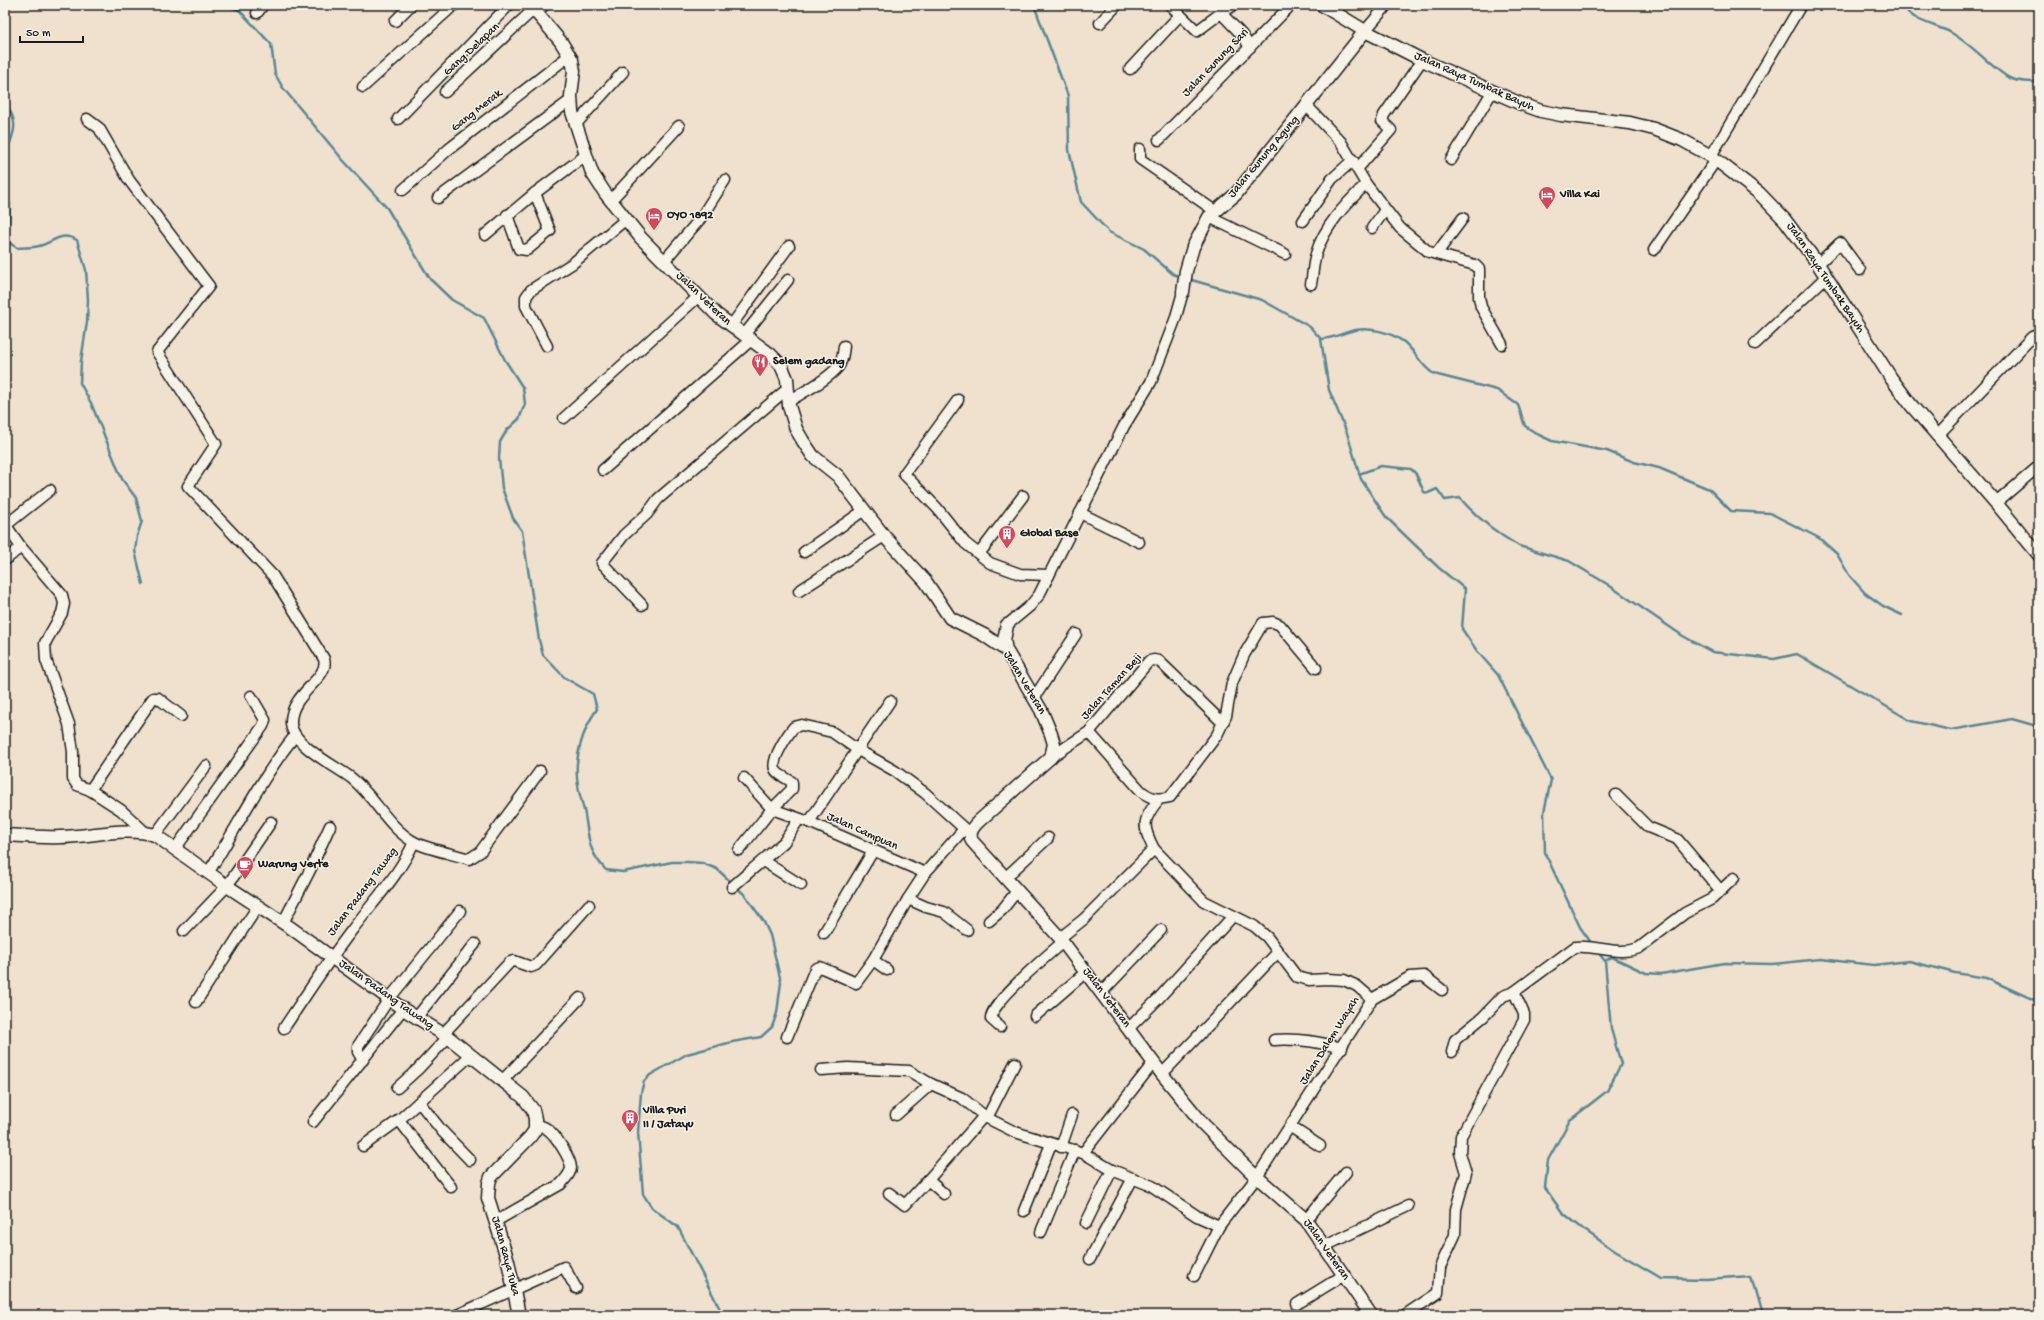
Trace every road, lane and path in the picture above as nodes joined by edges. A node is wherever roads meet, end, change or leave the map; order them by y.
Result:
1 (412, 5) edge
2 (454, 5) edge
3 (509, 5) edge
4 (1116, 5) edge
5 (1170, 5) edge
6 (1234, 5) edge
7 (1291, 5) edge
8 (1322, 5) edge
9 (1387, 5) edge
10 (1801, 5) edge
11 (536, 8) edge
12 (1221, 12) junction
13 (1180, 15) junction
14 (395, 21) dead end
15 (1100, 23) dead end
16 (1365, 31) junction
17 (1250, 47) junction
18 (570, 56) junction
19 (1422, 60) junction
20 (1130, 68) dead end
21 (623, 72) dead end
22 (363, 87) dead end
23 (446, 92) dead end
24 (1492, 92) junction
25 (571, 100) junction
26 (1307, 106) junction
27 (87, 119) dead end
28 (398, 119) dead end
29 (576, 124) junction
30 (679, 126) dead end
31 (1159, 140) dead end
32 (1140, 149) dead end
33 (586, 155) junction
34 (1714, 158) junction
35 (1451, 160) dead end
36 (1355, 164) junction
37 (725, 180) dead end
38 (1366, 184) junction
39 (403, 190) dead end
40 (535, 193) junction
41 (438, 198) dead end
42 (611, 200) junction
43 (1385, 210) junction
44 (1212, 214) junction
45 (507, 215) junction
46 (1464, 218) dead end
47 (625, 220) junction
48 (1303, 220) dead end
49 (1372, 228) dead end
50 (485, 235) dead end
51 (789, 246) dead end
52 (1654, 250) dead end
53 (1436, 253) junction
54 (1285, 254) dead end
55 (664, 261) junction
56 (1818, 264) junction
57 (1860, 270) dead end
58 (1826, 277) junction
59 (788, 280) dead end
60 (1311, 284) dead end
61 (1183, 292) joint
62 (699, 296) junction
63 (731, 326) junction
64 (2039, 334) edge
65 (747, 338) junction
66 (1502, 344) dead end
67 (1755, 344) dead end
68 (547, 346) dead end
69 (844, 346) dead end
70 (787, 396) junction
71 (958, 400) dead end
72 (564, 418) dead end
73 (1937, 436) junction
74 (2039, 466) edge
75 (603, 470) dead end
76 (50, 490) dead end
77 (1023, 496) dead end
78 (1996, 503) junction
79 (863, 511) junction
80 (1080, 513) junction
81 (6, 524) edge
82 (884, 536) junction
83 (1139, 542) dead end
84 (21, 547) junction
85 (804, 552) dead end
86 (979, 554) junction
87 (2039, 556) edge
88 (5, 560) edge
89 (1049, 575) junction
90 (799, 591) dead end
91 (642, 605) dead end
92 (1007, 625) junction
93 (1076, 634) dead end
94 (984, 635) junction
95 (1006, 650) junction
96 (1316, 668) dead end
97 (251, 696) dead end
98 (1034, 698) junction
99 (890, 701) dead end
100 (181, 716) dead end
101 (1223, 723) junction
102 (1089, 732) junction
103 (293, 738) dead end
104 (858, 750) junction
105 (1051, 757) junction
106 (206, 766) dead end
107 (540, 770) dead end
108 (744, 778) dead end
109 (90, 790) junction
110 (1616, 795) dead end
111 (1159, 799) junction
112 (772, 809) junction
113 (804, 821) junction
114 (271, 822) dead end
115 (330, 826) dead end
116 (967, 831) junction
117 (148, 833) junction
118 (5, 835) edge
119 (1048, 838) dead end
120 (414, 842) junction
121 (175, 849) junction
122 (1154, 849) junction
123 (739, 850) dead end
124 (873, 851) junction
125 (763, 860) junction
126 (208, 873) junction
127 (924, 873) junction
128 (1005, 878) junction
129 (1734, 878) dead end
130 (801, 885) dead end
131 (227, 886) junction
132 (732, 887) dead end
133 (1721, 891) junction
134 (1017, 892) junction
135 (908, 899) junction
136 (589, 905) dead end
137 (258, 906) junction
138 (460, 911) dead end
139 (1233, 916) junction
140 (989, 921) dead end
141 (283, 923) junction
142 (967, 930) dead end
143 (1161, 930) dead end
144 (184, 931) dead end
145 (824, 934) dead end
146 (1060, 942) junction
147 (475, 944) dead end
148 (1278, 952) junction
149 (331, 957) junction
150 (873, 960) junction
151 (888, 970) dead end
152 (1086, 972) junction
153 (1442, 990) dead end
154 (1102, 992) junction
155 (1514, 992) junction
156 (580, 998) dead end
157 (389, 999) junction
158 (1372, 999) junction
159 (196, 1002) dead end
160 (404, 1009) junction
161 (1035, 1016) dead end
162 (416, 1018) junction
163 (1000, 1026) dead end
164 (284, 1028) dead end
165 (1129, 1028) junction
166 (445, 1035) junction
167 (787, 1037) dead end
168 (1274, 1040) dead end
169 (1342, 1048) junction
170 (1452, 1052) dead end
171 (471, 1055) junction
172 (363, 1060) junction
173 (1154, 1062) junction
174 (1015, 1063) dead end
175 (822, 1070) dead end
176 (1162, 1074) junction
177 (502, 1081) junction
178 (931, 1084) junction
179 (397, 1088) dead end
180 (419, 1102) junction
181 (896, 1115) dead end
182 (1072, 1115) dead end
183 (985, 1117) junction
184 (399, 1120) junction
185 (314, 1122) dead end
186 (536, 1124) junction
187 (1291, 1127) junction
188 (1050, 1144) junction
189 (363, 1146) dead end
190 (1320, 1146) dead end
191 (1061, 1147) junction
192 (1079, 1152) junction
193 (470, 1160) dead end
194 (1112, 1170) junction
195 (1346, 1172) dead end
196 (1258, 1177) junction
197 (1133, 1178) junction
198 (928, 1180) junction
199 (451, 1188) dead end
200 (889, 1193) dead end
201 (944, 1194) dead end
202 (1408, 1206) dead end
203 (1024, 1211) dead end
204 (1306, 1220) junction
205 (496, 1221) junction
206 (1086, 1223) dead end
207 (1219, 1226) junction
208 (1041, 1232) dead end
209 (1325, 1246) junction
210 (1090, 1259) dead end
211 (1344, 1275) junction
212 (1194, 1276) dead end
213 (576, 1288) dead end
214 (515, 1290) junction
215 (1297, 1304) dead end
216 (457, 1315) edge
217 (519, 1315) edge
218 (1371, 1315) edge
219 (1405, 1315) edge

1 - 14 street
2 - 22 street
3 - 28 street
4 - 15 street
5 - 13 street
6 - 12 street
7 - 17 street, Jalan Gunung Sari
8 - 16 street, Jalan Raya Tumbak Bayuh
9 - 16 street
10 - 34 street
11 - 18 street, Jalan Veteran
11 - 23 street, Gang Delapan
12 - 13 street
12 - 17 street
13 - 20 street
16 - 19 street, Jalan Raya Tumbak Bayuh
16 - 26 street, Jalan Gunung Agung
17 - 31 street, Jalan Gunung Sari
18 - 25 street, Jalan Veteran
18 - 39 street, Gang Merak
19 - 24 street, Jalan Raya Tumbak Bayuh
19 - 36 street
21 - 29 street
24 - 34 street, Jalan Raya Tumbak Bayuh
24 - 35 street
25 - 29 street, Jalan Veteran
25 - 41 street
26 - 36 street
26 - 44 street, Jalan Gunung Agung
27 - 120 street
29 - 33 street, Jalan Veteran
30 - 42 street
32 - 44 street
33 - 40 street
33 - 42 street, Jalan Veteran
34 - 52 street
34 - 56 street, Jalan Raya Tumbak Bayuh
36 - 38 street
36 - 48 street
37 - 55 street
38 - 43 street
38 - 60 street
40 - 45 street
40 - 45 street
42 - 47 street, Jalan Veteran
43 - 49 street
43 - 53 street
44 - 54 street
44 - 61 street, Jalan Gunung Agung
45 - 50 street
46 - 53 street
47 - 55 street, Jalan Veteran
47 - 68 street
51 - 63 street
53 - 66 street
55 - 62 street, Jalan Veteran
56 - 57 street
56 - 58 street, Jalan Raya Tumbak Bayuh
58 - 67 street
58 - 73 street, Jalan Raya Tumbak Bayuh
59 - 65 street
61 - 80 street
62 - 63 street, Jalan Veteran
62 - 72 street
63 - 65 street, Jalan Veteran
64 - 73 street
65 - 70 street, Jalan Veteran
65 - 75 street
69 - 70 street
70 - 79 street, Jalan Veteran
70 - 91 street
71 - 86 street
73 - 78 street, Jalan Raya Tumbak Bayuh
74 - 78 street
76 - 81 street
77 - 86 street
78 - 87 street, Jalan Raya Tumbak Bayuh
79 - 82 street, Jalan Veteran
79 - 85 street
80 - 83 street
80 - 89 street
81 - 84 street
82 - 90 street
82 - 94 street, Jalan Veteran
84 - 88 street
84 - 109 street
86 - 89 street
89 - 92 street
92 - 94 street
92 - 95 street
93 - 98 street
94 - 95 street, Jalan Veteran
95 - 98 street, Jalan Veteran
96 - 101 street
97 - 121 street
98 - 105 street, Jalan Veteran
99 - 104 street
100 - 109 street
101 - 102 street, Jalan Taman Beji
101 - 111 street
102 - 105 street, Jalan Taman Beji
102 - 111 street
103 - 126 street
104 - 112 street
104 - 113 street
104 - 116 street
105 - 116 street
106 - 117 street
107 - 120 street
108 - 112 street, Jalan Campuan
109 - 117 street
110 - 133 street
111 - 122 street, Jalan Dalem Wayah
112 - 113 street, Jalan Campuan
112 - 123 street
113 - 124 street, Jalan Campuan
113 - 125 street
114 - 131 street
115 - 141 street
116 - 127 street
116 - 128 street, Jalan Veteran
117 - 118 street
117 - 121 street, Jalan Padang Tawang
119 - 128 street
120 - 149 street, Jalan Padang Tawag
121 - 126 street, Jalan Padang Tawang
122 - 139 street, Jalan Dalem Wayah
122 - 146 street
124 - 127 street, Jalan Campuan
124 - 145 street
125 - 130 street
125 - 132 street
126 - 131 street, Jalan Padang Tawang
127 - 135 street
128 - 134 street, Jalan Veteran
129 - 133 street
131 - 137 street, Jalan Padang Tawang
131 - 144 street
133 - 155 street
134 - 140 street
134 - 146 street, Jalan Veteran
135 - 142 street
135 - 150 street
136 - 166 street
137 - 141 street, Jalan Padang Tawang
137 - 159 street
138 - 157 street
139 - 148 street, Jalan Dalem Wayah
139 - 165 street
141 - 149 street, Jalan Padang Tawang
143 - 154 street
146 - 152 street, Jalan Veteran
146 - 163 street
147 - 162 street
148 - 158 street, Jalan Dalem Wayah
148 - 176 street
149 - 157 street, Jalan Padang Tawang
149 - 164 street, Jalan Padang Tawag
150 - 151 street
150 - 167 street
152 - 154 street, Jalan Veteran
152 - 161 street
153 - 158 street
154 - 165 street, Jalan Veteran
155 - 170 street
155 - 219 street
156 - 177 street
157 - 160 street, Jalan Padang Tawang
157 - 172 street
158 - 169 street, Jalan Dalem Wayah
160 - 162 street, Jalan Padang Tawang
160 - 172 street
162 - 166 street, Jalan Padang Tawang
165 - 173 street, Jalan Veteran
166 - 171 street, Jalan Padang Tawang
166 - 179 street
168 - 169 street
169 - 187 street, Jalan Dalem Wayah
171 - 177 street, Jalan Padang Tawang
171 - 180 street
172 - 185 street
173 - 176 street, Jalan Veteran
173 - 192 street
174 - 183 street
175 - 178 street
176 - 196 street, Jalan Veteran
177 - 186 street, Jalan Padang Tawang
178 - 181 street
178 - 183 street
180 - 184 street
180 - 193 street
182 - 191 street
183 - 188 street
183 - 198 street
184 - 189 street
184 - 199 street
186 - 205 street, Jalan Raya Tuka
186 - 205 street
187 - 190 street
187 - 196 street, Jalan Dalem Wayah
188 - 191 street
188 - 203 street
191 - 192 street
192 - 194 street
192 - 208 street
194 - 197 street
194 - 206 street
195 - 204 street
196 - 204 street, Jalan Veteran
196 - 207 street, Jalan Dalem Wayah
197 - 207 street
197 - 210 street
198 - 200 street
198 - 201 street
202 - 209 street
204 - 209 street, Jalan Veteran
205 - 214 street, Jalan Raya Tuka
207 - 212 street, Jalan Dalem Wayah
209 - 211 street, Jalan Veteran
211 - 215 street
211 - 218 street, Jalan Veteran
213 - 214 street
214 - 216 street
214 - 217 street, Jalan Raya Tuka

